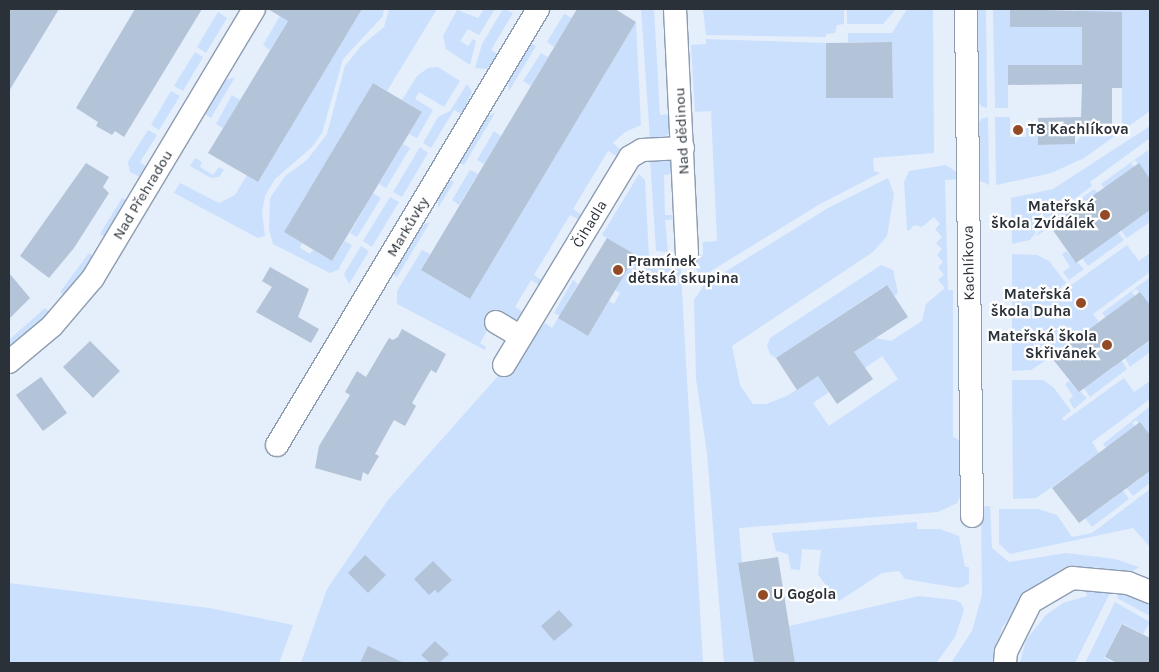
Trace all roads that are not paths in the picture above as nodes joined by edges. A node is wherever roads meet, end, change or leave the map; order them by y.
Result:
1 (254, 9) edge
2 (538, 9) edge
3 (675, 9) edge
4 (966, 9) edge
5 (683, 148) junction
6 (687, 254) dead end
7 (496, 322) dead end
8 (521, 337) junction
9 (9, 362) edge
10 (504, 365) dead end
11 (277, 445) dead end
12 (972, 516) dead end
13 (1150, 592) edge
14 (1005, 663) edge

1 - 9 street, Nad Přehradou
2 - 11 street, Markůvky
3 - 5 street, Nad dědinou
4 - 12 street, Kachlíkova
5 - 6 street, Nad dědinou
5 - 8 street, Čihadla
7 - 8 street
8 - 10 street, Čihadla
13 - 14 street

